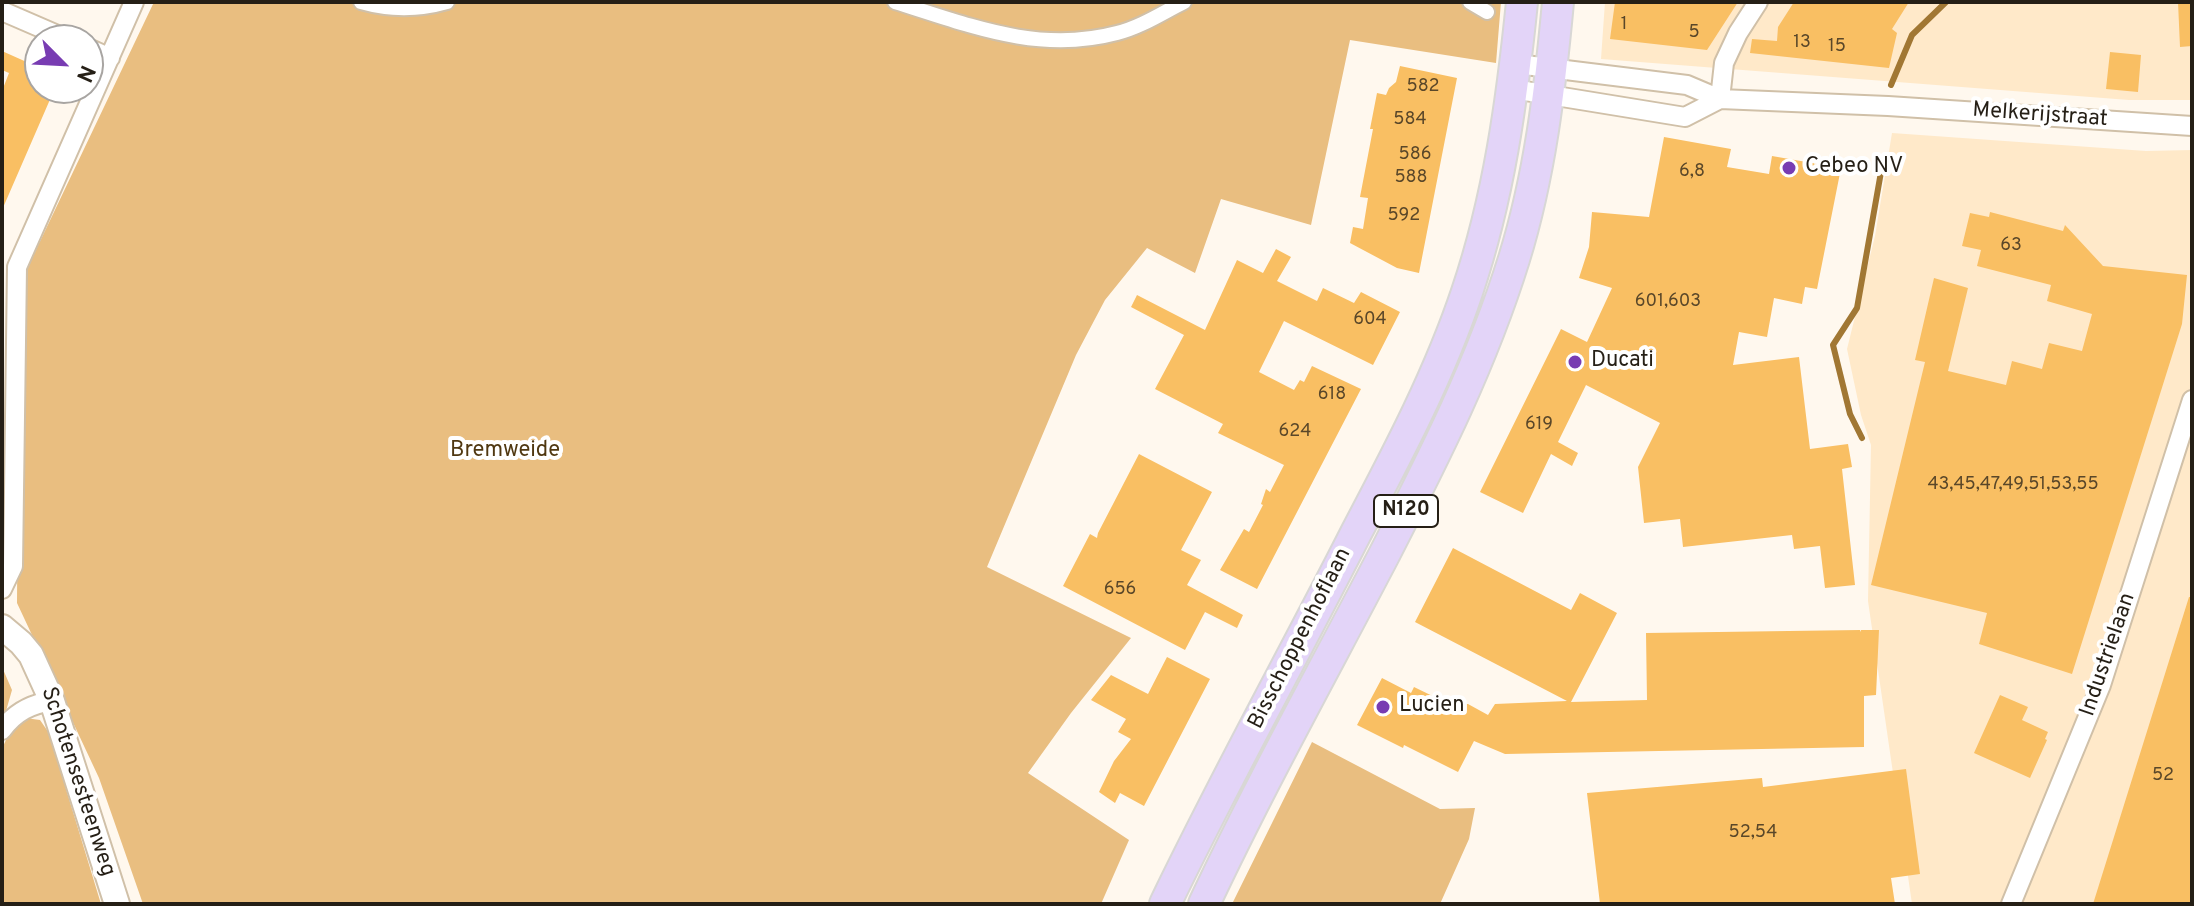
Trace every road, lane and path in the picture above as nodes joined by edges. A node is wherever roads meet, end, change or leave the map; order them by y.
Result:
1 (134, 2) edge
2 (361, 2) edge
3 (447, 2) edge
4 (895, 2) edge
5 (1184, 2) edge
6 (1470, 2) edge
7 (1522, 2) edge
8 (1558, 2) edge
9 (1758, 2) edge
10 (2, 11) edge
11 (1487, 12) dead end
12 (32, 24) edge
13 (104, 55) edge
14 (110, 58) junction
15 (1515, 77) junction
16 (1550, 83) junction
17 (1720, 99) junction
18 (2192, 126) edge
19 (10, 264) edge
20 (2192, 400) edge
21 (2, 589) edge
22 (2, 627) edge
23 (52, 701) junction
24 (2, 730) edge
25 (117, 904) edge
26 (1165, 904) edge
27 (1204, 904) edge
28 (2011, 904) edge

1 - 14 street
2 - 3 street
4 - 5 street
6 - 11 street
7 - 15 main road, Bisschoppenhoflaan / N120
8 - 16 main road, Bisschoppenhoflaan / N120
9 - 17 street
10 - 12 street
13 - 14 street
14 - 19 street
15 - 16 street
15 - 16 street
15 - 26 main road, Bisschoppenhoflaan / N120
16 - 17 street
16 - 17 street
16 - 27 main road, Bisschoppenhoflaan / N120
17 - 18 street, Melkerijstraat
19 - 21 street
20 - 28 street, Industrielaan
22 - 23 street, Schotensesteenweg
23 - 24 street
23 - 25 street, Schotensesteenweg

